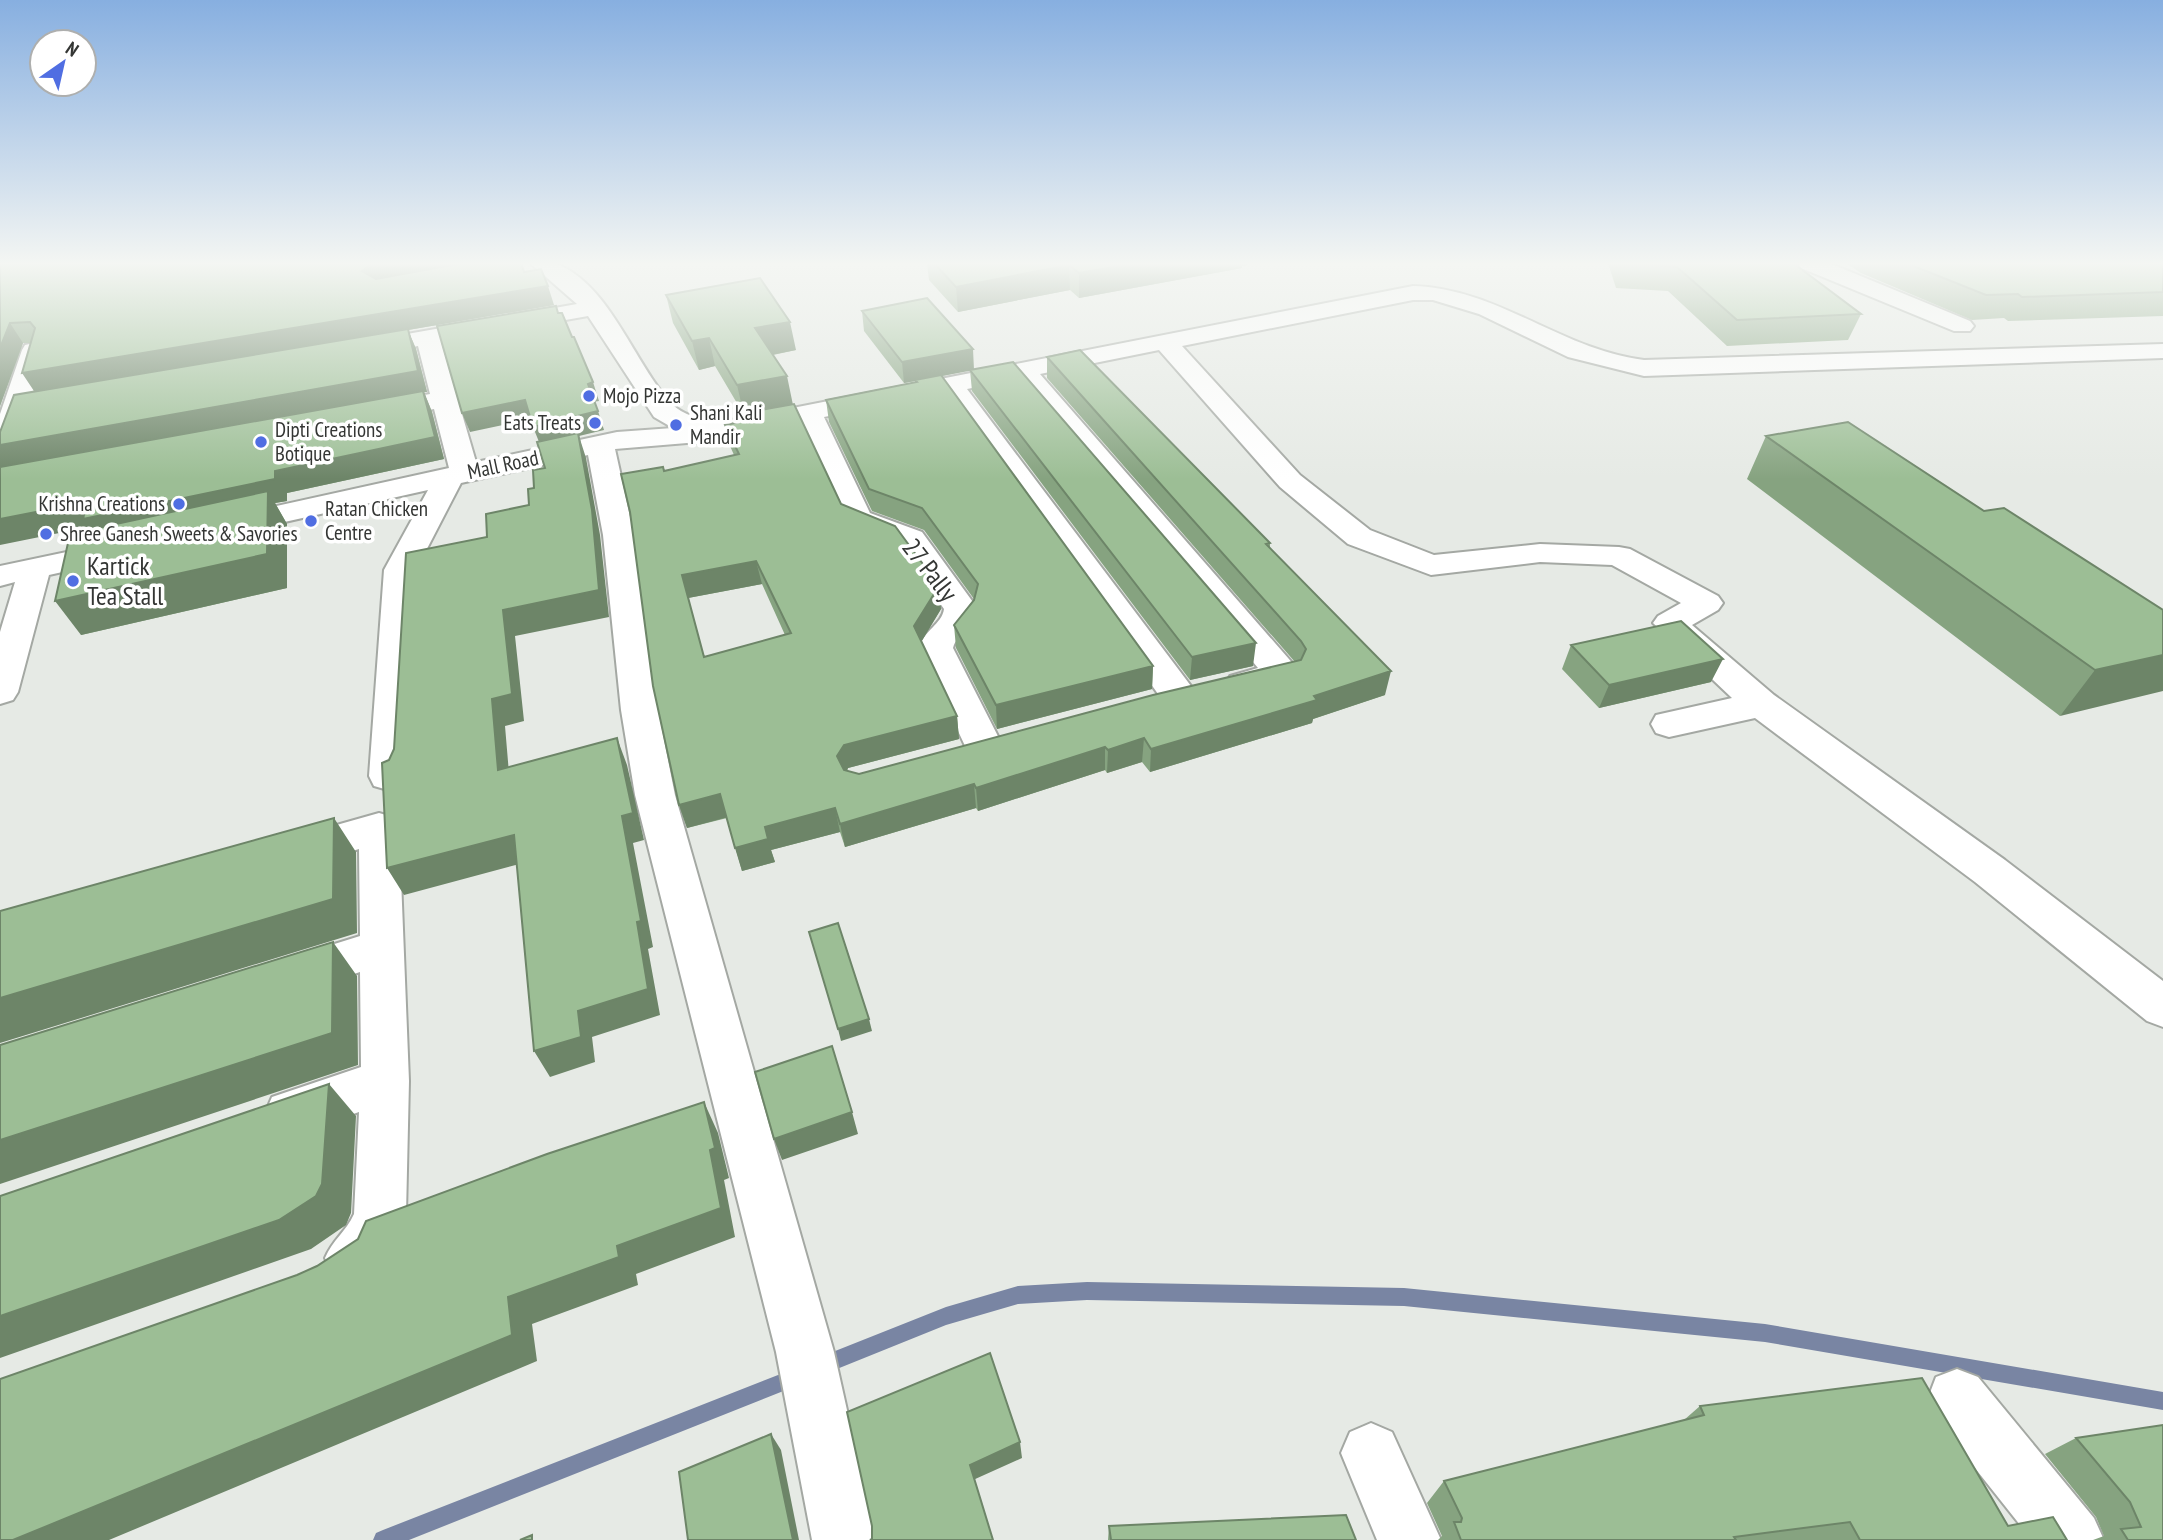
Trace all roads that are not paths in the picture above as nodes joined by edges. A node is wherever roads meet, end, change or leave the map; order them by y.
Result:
1 (445, 335) edge
2 (612, 335) edge
3 (1209, 335) edge
4 (1542, 335) edge
5 (428, 338) junction
6 (1167, 343) junction
7 (34, 350) edge
8 (2163, 351) edge
9 (344, 352) edge
10 (1024, 371) junction
11 (951, 384) junction
12 (445, 399) junction
13 (44, 404) edge
14 (16, 408) junction
15 (663, 411) junction
16 (808, 412) junction
17 (350, 416) edge
18 (714, 430) junction
19 (608, 442) junction
20 (4, 472) edge
21 (458, 475) junction
22 (207, 530) edge
23 (141, 545) edge
24 (36, 568) junction
25 (0, 576) edge
26 (0, 692) edge
27 (1761, 704) junction
28 (1669, 723) dead end
29 (948, 758) edge
30 (388, 776) edge
31 (261, 861) edge
32 (384, 946) junction
33 (251, 988) edge
34 (2163, 1007) edge
35 (385, 1081) junction
36 (244, 1129) edge
37 (302, 1282) edge
38 (1957, 1398) dead end
39 (1371, 1453) dead end
40 (844, 1540) edge
41 (1409, 1540) edge
42 (2072, 1540) edge

1 - 5 street
2 - 15 street
3 - 6 street, Mall Road
4 - 8 street, Mall Road
5 - 9 street
5 - 12 street
6 - 10 street, Mall Road
6 - 27 street
7 - 14 street
10 - 11 street, Mall Road
10 - 11 street
11 - 16 street, Mall Road
12 - 17 street
12 - 21 street
13 - 14 street
14 - 20 street
15 - 18 street
15 - 19 street
16 - 18 street, Mall Road
16 - 29 street, 27 Pally
18 - 19 street, Mall Road
19 - 21 street, Mall Road
19 - 40 street
21 - 22 street, Mall Road
21 - 30 street
23 - 24 street
24 - 25 street
24 - 26 street
27 - 28 street
27 - 34 street
31 - 32 street
32 - 33 street
32 - 35 street
35 - 36 street
35 - 37 street
38 - 42 street
39 - 41 street

